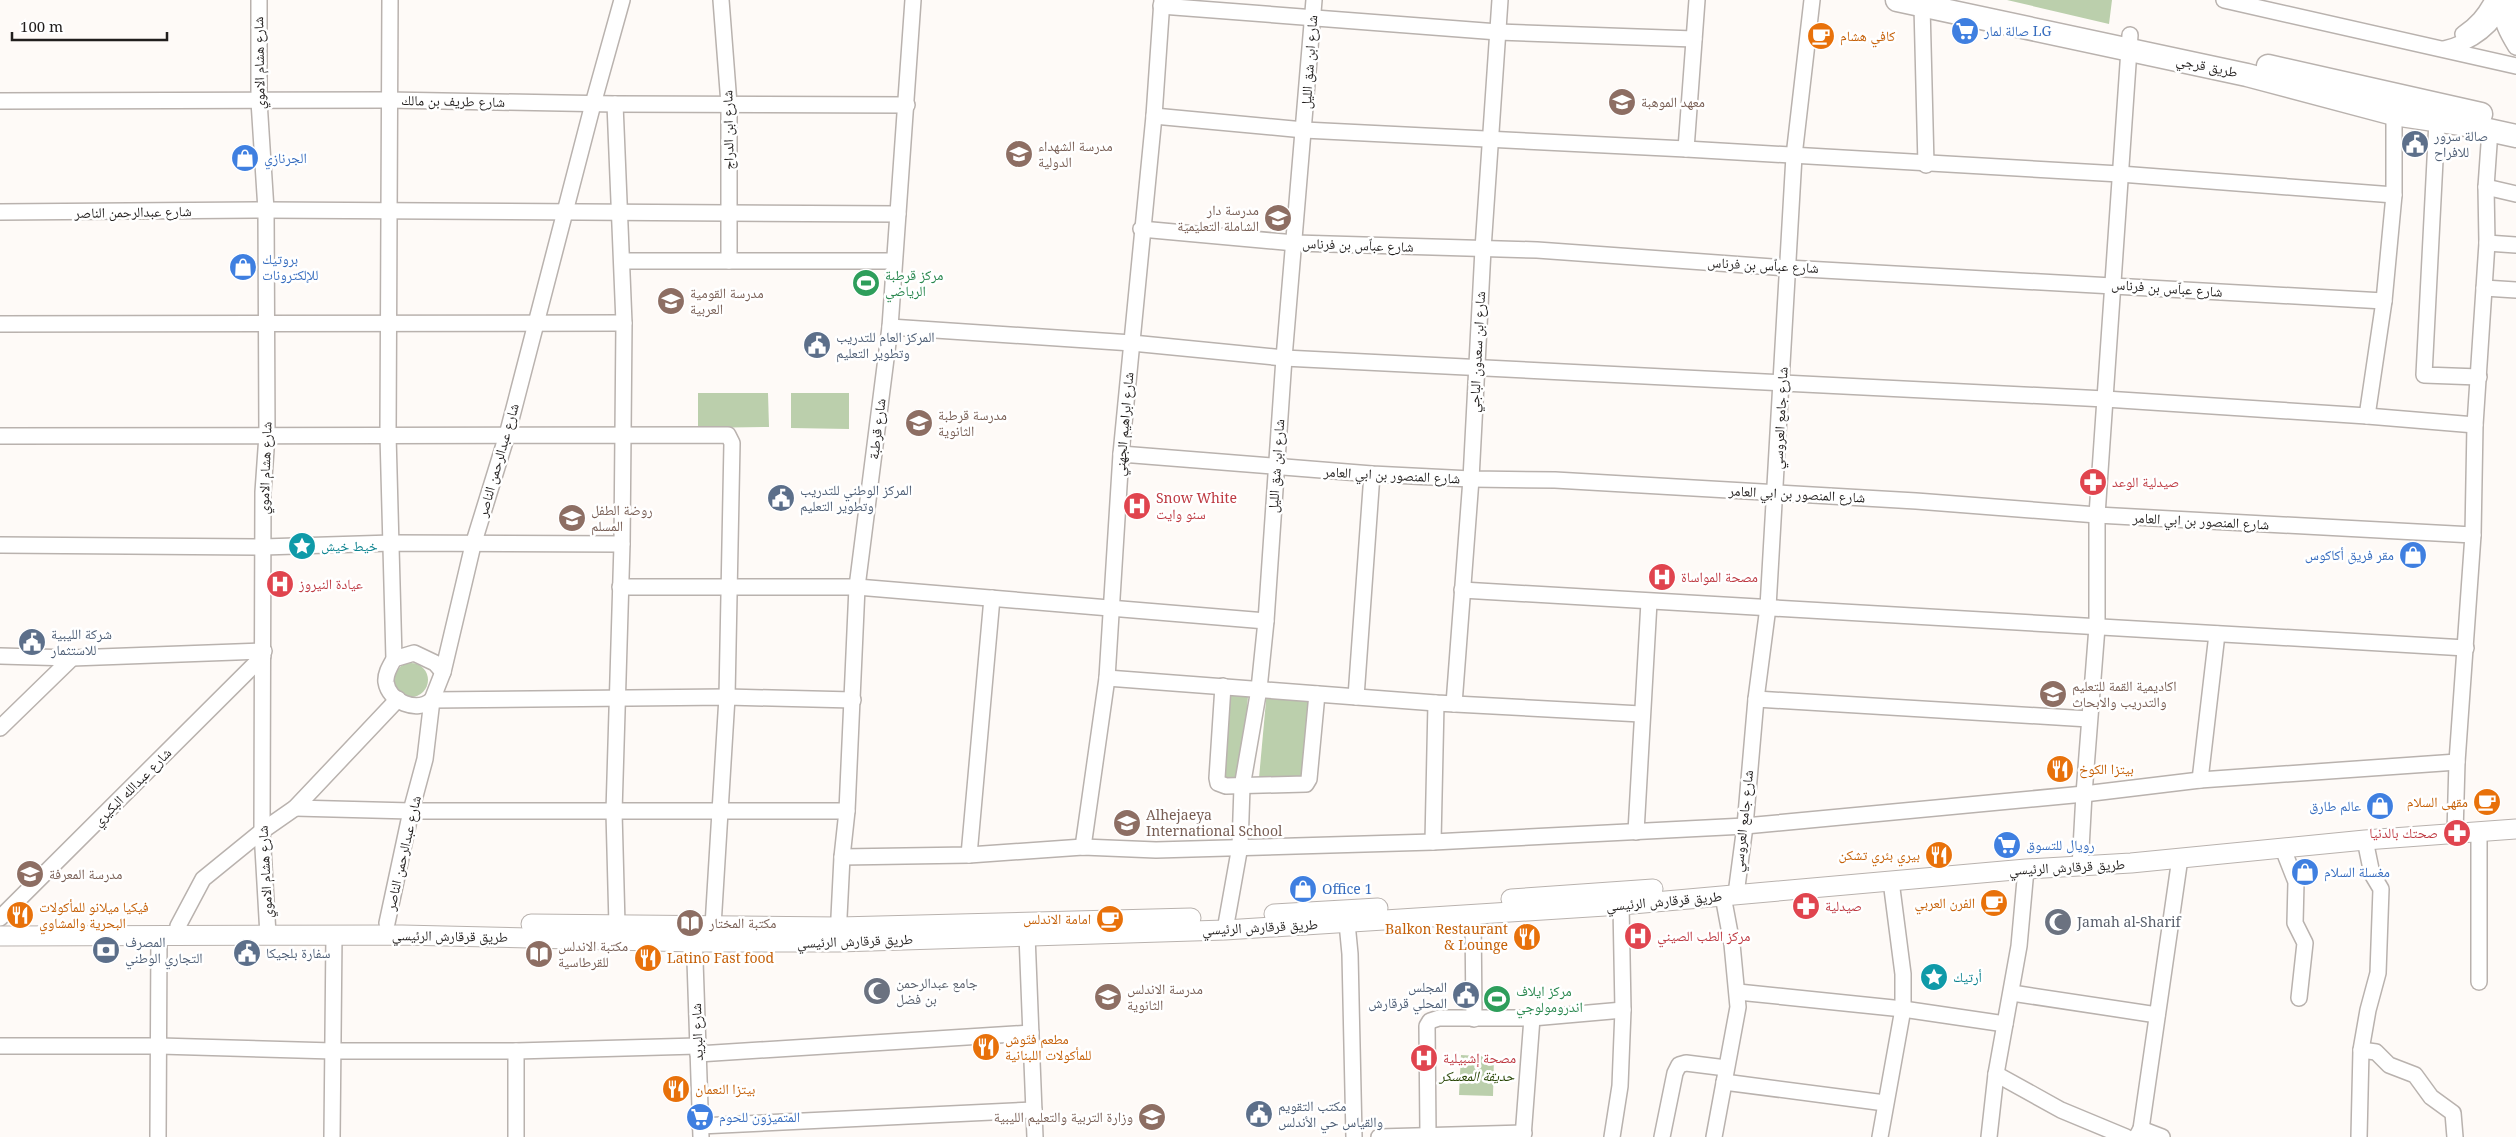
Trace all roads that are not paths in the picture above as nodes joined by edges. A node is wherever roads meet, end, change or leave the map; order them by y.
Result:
1 (258, 0) edge
2 (390, 0) edge
3 (622, 0) edge
4 (720, 0) edge
5 (913, 0) edge
6 (1314, 0) edge
7 (1500, 0) edge
8 (1698, 0) edge
9 (1812, 0) edge
10 (1897, 0) edge
11 (1967, 0) edge
12 (2224, 0) edge
13 (2514, 0) edge
14 (1161, 3) edge
15 (2500, 3) edge
16 (2258, 4) edge
17 (1922, 6) junction
18 (1312, 19) junction
19 (2516, 25) edge
20 (1498, 32) junction
21 (1694, 40) junction
22 (2130, 42) junction
23 (2516, 47) edge
24 (2438, 48) junction
25 (2516, 66) edge
26 (0, 100) edge
27 (388, 100) junction
28 (258, 101) junction
29 (593, 104) junction
30 (614, 104) junction
31 (730, 104) junction
32 (907, 105) junction
33 (2394, 114) junction
34 (1154, 116) junction
35 (2437, 121) junction
36 (2516, 121) edge
37 (1304, 130) junction
38 (2490, 130) junction
39 (2516, 136) edge
40 (1492, 140) junction
41 (1686, 149) junction
42 (1794, 156) junction
43 (1926, 165) junction
44 (2120, 174) junction
45 (2486, 187) junction
46 (2516, 194) edge
47 (2394, 196) junction
48 (266, 210) junction
49 (388, 211) junction
50 (0, 212) edge
51 (565, 212) junction
52 (621, 212) junction
53 (728, 213) junction
54 (898, 214) junction
55 (1141, 229) junction
56 (1295, 242) junction
57 (2487, 243) junction
58 (2516, 245) edge
59 (1483, 249) junction
60 (623, 261) junction
61 (728, 261) junction
62 (894, 261) junction
63 (1787, 268) junction
64 (2114, 284) junction
65 (2484, 288) junction
66 (2516, 290) edge
67 (2384, 301) junction
68 (624, 323) junction
69 (0, 324) edge
70 (265, 324) junction
71 (389, 324) junction
72 (536, 325) junction
73 (890, 327) junction
74 (1132, 343) junction
75 (1284, 358) junction
76 (1476, 366) junction
77 (2479, 377) junction
78 (1781, 382) junction
79 (2105, 399) junction
80 (2367, 416) junction
81 (2476, 425) junction
82 (388, 435) junction
83 (507, 435) junction
84 (622, 435) junction
85 (0, 436) edge
86 (267, 436) junction
87 (1120, 454) junction
88 (1276, 468) junction
89 (1372, 474) junction
90 (1471, 480) junction
91 (1776, 493) junction
92 (2097, 515) junction
93 (2473, 535) junction
94 (392, 544) junction
95 (622, 544) junction
96 (0, 545) edge
97 (474, 545) junction
98 (262, 547) junction
99 (620, 587) junction
100 (730, 587) junction
101 (857, 587) junction
102 (1462, 590) junction
103 (992, 598) junction
104 (1649, 602) junction
105 (1112, 607) junction
106 (1768, 607) junction
107 (1266, 621) junction
108 (2097, 627) junction
109 (2217, 634) junction
110 (2466, 648) junction
111 (264, 653) junction
112 (0, 656) edge
113 (72, 658) junction
114 (394, 659) junction
115 (443, 672) junction
116 (1107, 678) junction
117 (1223, 686) junction
118 (1259, 689) junction
119 (1317, 694) junction
120 (616, 697) junction
121 (727, 697) junction
122 (1356, 697) junction
123 (398, 699) junction
124 (1756, 699) junction
125 (432, 700) junction
126 (853, 700) junction
127 (1436, 703) junction
128 (1454, 704) junction
129 (1642, 714) junction
130 (2089, 719) junction
131 (0, 728) edge
132 (2457, 762) junction
133 (2200, 780) junction
134 (1242, 787) junction
135 (2084, 794) junction
136 (295, 808) junction
137 (720, 811) junction
138 (847, 811) junction
139 (411, 812) junction
140 (614, 812) junction
141 (2516, 819) edge
142 (1745, 826) junction
143 (2516, 828) edge
144 (2455, 829) junction
145 (262, 831) junction
146 (1636, 832) junction
147 (2479, 832) junction
148 (2365, 840) junction
149 (1433, 842) junction
150 (1240, 846) junction
151 (1083, 847) junction
152 (2283, 849) junction
153 (969, 855) junction
154 (842, 857) junction
155 (2180, 858) junction
156 (2080, 861) junction
157 (2026, 869) junction
158 (1891, 881) junction
159 (1732, 891) junction
160 (1621, 905) junction
161 (1473, 915) junction
162 (0, 918) edge
163 (387, 923) junction
164 (1226, 923) junction
165 (1347, 923) junction
166 (0, 925) edge
167 (617, 925) junction
168 (178, 926) junction
169 (713, 926) junction
170 (268, 931) junction
171 (839, 934) junction
172 (334, 935) junction
173 (694, 935) junction
174 (1027, 935) junction
175 (0, 936) edge
176 (160, 936) junction
177 (2479, 982) dead end
178 (1738, 992) junction
179 (2012, 993) junction
180 (2299, 998) dead end
181 (1903, 1009) junction
182 (1623, 1010) junction
183 (2157, 1015) junction
184 (1532, 1018) junction
185 (1474, 1019) junction
186 (2005, 1024) junction
187 (1031, 1033) junction
188 (0, 1046) edge
189 (160, 1046) junction
190 (698, 1050) junction
191 (2361, 1050) junction
192 (333, 1051) junction
193 (516, 1051) junction
194 (1996, 1074) junction
195 (1725, 1075) junction
196 (1885, 1103) junction
197 (1034, 1110) junction
198 (700, 1132) edge
199 (2138, 1133) edge
200 (1428, 1134) junction
201 (1523, 1135) edge
202 (158, 1137) edge
203 (332, 1137) edge
204 (516, 1137) edge
205 (1035, 1137) edge
206 (1354, 1137) edge
207 (1379, 1137) edge
208 (1612, 1137) edge
209 (1662, 1137) edge
210 (1714, 1137) edge
211 (1880, 1137) edge
212 (1988, 1137) edge
213 (2126, 1137) edge
214 (2162, 1137) edge
215 (2359, 1137) edge
216 (2455, 1137) edge

1 - 28 street, شارع هشام الاموي
2 - 27 street
3 - 29 street, شارع عبدالرحمن الناصر
4 - 31 street, شارع ابن الدراج
5 - 32 street, شارع قرطبة
6 - 18 street, شارع ابن شق الليل
7 - 20 street, شارع ابن سعدون الباجي
8 - 21 street
9 - 42 street, شارع جامع العروسي
10 - 17 highway, طريق قرجي
11 - 22 highway, طريق قرجي
12 - 16 street
13 - 19 street
14 - 18 street
14 - 34 street, شارع ابراهيم الجهني
15 - 23 street
15 - 24 street
16 - 24 street
17 - 22 highway, طريق قرجي
17 - 43 street
18 - 20 street
18 - 37 street, شارع ابن شق الليل
20 - 21 street
20 - 40 street, شارع ابن سعدون الباجي
21 - 41 street
22 - 33 highway, طريق قرجي
22 - 36 highway, طريق قرجي
22 - 44 street
24 - 25 street
26 - 28 street, شارع طريف بن مالك
27 - 28 street, شارع طريف بن مالك
27 - 29 street, شارع طريف بن مالك
27 - 49 street
28 - 48 street, شارع هشام الاموي
29 - 30 street, شارع طريف بن مالك
29 - 51 street, شارع عبدالرحمن الناصر
30 - 31 street, شارع طريف بن مالك
30 - 52 street
31 - 32 street, شارع طريف بن مالك
31 - 53 street, شارع ابن الدراج
32 - 54 street, شارع قرطبة
33 - 35 highway, طريق قرجي
33 - 47 street
34 - 37 street
34 - 55 street, شارع ابراهيم الجهني
35 - 38 highway, طريق قرجي
35 - 77 street
37 - 40 street
37 - 56 street, شارع ابن شق الليل
38 - 39 highway, طريق قرجي
38 - 45 street
40 - 41 street
40 - 59 street, شارع ابن سعدون الباجي
41 - 42 street
42 - 43 street
42 - 63 street, شارع جامع العروسي
43 - 44 street
44 - 47 street
44 - 64 street
45 - 46 street
45 - 57 street
47 - 67 street
48 - 49 street, شارع عبدالرحمن الناصر
48 - 50 street, شارع عبدالرحمن الناصر
48 - 70 street, شارع هشام الاموي
49 - 51 street, شارع عبدالرحمن الناصر
49 - 71 street
51 - 52 street, شارع عبدالرحمن الناصر
51 - 72 street, شارع عبدالرحمن الناصر
52 - 53 street, شارع عبدالرحمن الناصر
52 - 60 street
53 - 54 street, شارع عبدالرحمن الناصر
53 - 61 street, شارع ابن الدراج
54 - 62 street, شارع قرطبة
55 - 56 street, شارع عباّس بن فرناس
55 - 74 street, شارع ابراهيم الجهني
56 - 59 street, شارع عباّس بن فرناس
56 - 75 street, شارع ابن شق الليل
57 - 58 street
57 - 65 street
59 - 63 street, شارع عباّس بن فرناس
59 - 76 street, شارع ابن سعدون الباجي
60 - 61 street
60 - 68 street
61 - 62 street
62 - 73 street, شارع قرطبة
63 - 64 street, شارع عباّس بن فرناس
63 - 78 street, شارع جامع العروسي
64 - 67 street, شارع عباّس بن فرناس
64 - 79 street
65 - 66 street
65 - 77 street
67 - 80 street
68 - 72 street
68 - 84 street
69 - 70 street
70 - 71 street
70 - 86 street, شارع هشام الاموي
71 - 72 street
71 - 82 street
72 - 83 street, شارع عبدالرحمن الناصر
73 - 74 street
73 - 101 street, شارع قرطبة
74 - 75 street
74 - 87 street, شارع ابراهيم الجهني
75 - 76 street
75 - 88 street, شارع ابن شق الليل
76 - 78 street
76 - 90 street, شارع ابن سعدون الباجي
77 - 81 street
78 - 79 street
78 - 91 street, شارع جامع العروسي
79 - 80 street
79 - 92 street
80 - 81 street
81 - 93 street
82 - 83 street
82 - 86 street
82 - 94 street
83 - 84 street
83 - 97 street, شارع عبدالرحمن الناصر
84 - 95 street
84 - 100 street
85 - 86 street
86 - 98 street, شارع هشام الاموي
87 - 88 street, شارع المنصور بن ابي العامر
87 - 105 street, شارع ابراهيم الجهني
88 - 89 street, شارع المنصور بن ابي العامر
88 - 107 street, شارع ابن شق الليل
89 - 90 street, شارع المنصور بن ابي العامر
89 - 122 street
90 - 91 street, شارع المنصور بن ابي العامر
90 - 102 street, شارع ابن سعدون الباجي
91 - 92 street, شارع المنصور بن ابي العامر
91 - 106 street, شارع جامع العروسي
92 - 93 street, شارع المنصور بن ابي العامر
92 - 108 street
93 - 110 street
94 - 97 street
94 - 98 street
94 - 114 street
95 - 97 street
95 - 99 street
96 - 98 street
97 - 115 street, شارع عبدالرحمن الناصر
98 - 111 street, شارع هشام الاموي
99 - 100 street
99 - 120 street
100 - 101 street
100 - 121 street
101 - 103 street
101 - 126 street, شارع قرطبة
102 - 104 street
102 - 128 street, شارع ابن سعدون الباجي
103 - 105 street
103 - 153 street
104 - 106 street
104 - 129 street
105 - 107 street
105 - 116 street, شارع ابراهيم الجهني
106 - 108 street
106 - 124 street, شارع جامع العروسي
107 - 118 street, شارع ابن شق الليل
108 - 109 street
108 - 130 street
109 - 110 street
109 - 133 street
110 - 132 street
111 - 113 street
111 - 145 street, شارع هشام الاموي
111 - 162 street, شارع عبدالله البكيري
112 - 113 street
113 - 131 street
114 - 115 street
114 - 123 street
115 - 125 street, شارع عبدالرحمن الناصر
116 - 117 street
116 - 151 street, شارع ابراهيم الجهني
117 - 118 street
117 - 134 street
118 - 119 street
118 - 134 street, شارع ابن شق الليل
119 - 122 street
119 - 134 street
120 - 121 street
120 - 125 street
120 - 140 street
121 - 126 street
121 - 137 street
122 - 127 street
123 - 125 street
123 - 136 street
124 - 130 street
124 - 142 street, شارع جامع العروسي
125 - 139 street, شارع عبدالرحمن الناصر
126 - 138 street, شارع قرطبة
127 - 128 street
127 - 149 street
128 - 129 street
129 - 146 street
130 - 135 street
132 - 133 street
132 - 144 street
133 - 135 street
134 - 150 street, شارع ابن شق الليل
135 - 142 street
135 - 156 street
136 - 139 street
136 - 145 street
137 - 138 street
137 - 140 street
137 - 169 street
138 - 154 street, شارع قرطبة
139 - 140 street
139 - 163 street, شارع عبدالرحمن الناصر
140 - 167 street
141 - 144 main road, طريق قرقارش الرئيسي
142 - 146 street
142 - 159 street, شارع جامع العروسي
143 - 147 main road, طريق قرقارش الرئيسي
144 - 147 main road, طريق قرقارش الرئيسي
144 - 148 main road, طريق قرقارش الرئيسي
144 - 156 main road, طريق قرقارش الرئيسي
145 - 168 street
145 - 170 street, شارع هشام الاموي
146 - 149 street
147 - 177 street
148 - 152 main road, طريق قرقارش الرئيسي
148 - 191 street
149 - 150 street
150 - 151 street
150 - 164 street, شارع ابن شق الليل
151 - 153 street
152 - 155 main road, طريق قرقارش الرئيسي
152 - 180 street
153 - 154 street
154 - 171 street, شارع قرطبة
155 - 156 main road, طريق قرقارش الرئيسي
155 - 183 street
156 - 157 main road, طريق قرقارش الرئيسي
156 - 159 main road, طريق قرقارش الرئيسي
157 - 158 main road, طريق قرقارش الرئيسي
157 - 179 street
158 - 159 main road, طريق قرقارش الرئيسي
158 - 181 street
159 - 160 main road, طريق قرقارش الرئيسي
159 - 164 main road, طريق قرقارش الرئيسي
159 - 178 street, شارع جامع العروسي
160 - 161 main road, طريق قرقارش الرئيسي
160 - 182 street
161 - 165 main road, طريق قرقارش الرئيسي
161 - 185 street
163 - 167 main road, طريق قرقارش الرئيسي
163 - 170 main road, طريق قرقارش الرئيسي
164 - 165 main road, طريق قرقارش الرئيسي
164 - 171 main road, طريق قرقارش الرئيسي
164 - 174 main road, طريق قرقارش الرئيسي
165 - 206 street
166 - 168 main road, طريق قرقارش الرئيسي
167 - 173 main road, طريق قرقارش الرئيسي
168 - 170 main road, طريق قرقارش الرئيسي
169 - 171 main road, طريق قرقارش الرئيسي
169 - 173 main road, طريق قرقارش الرئيسي
170 - 172 main road, طريق قرقارش الرئيسي
170 - 176 main road, طريق قرقارش الرئيسي
171 - 173 main road, طريق قرقارش الرئيسي
171 - 174 main road, طريق قرقارش الرئيسي
172 - 173 main road, طريق قرقارش الرئيسي
172 - 192 street
173 - 190 street, شارع البريد
174 - 187 street
175 - 176 main road, طريق قرقارش الرئيسي
176 - 189 street
178 - 181 street
178 - 195 street, شارع جامع العروسي
179 - 183 street
179 - 186 street
181 - 186 street
181 - 196 street
182 - 184 street
182 - 208 street
183 - 199 street
184 - 185 street
184 - 201 street
185 - 200 street
186 - 194 street
187 - 190 street
187 - 197 street
188 - 189 street
189 - 192 street
189 - 202 street
190 - 193 street
190 - 198 street, شارع البريد
191 - 215 street
191 - 216 street
192 - 193 street
192 - 203 street
193 - 204 street
194 - 212 street
194 - 213 street
195 - 196 street
195 - 209 street
195 - 210 street, شارع جامع العروسي
196 - 211 street
197 - 198 street
197 - 205 street
199 - 214 street
200 - 201 street
200 - 207 street

